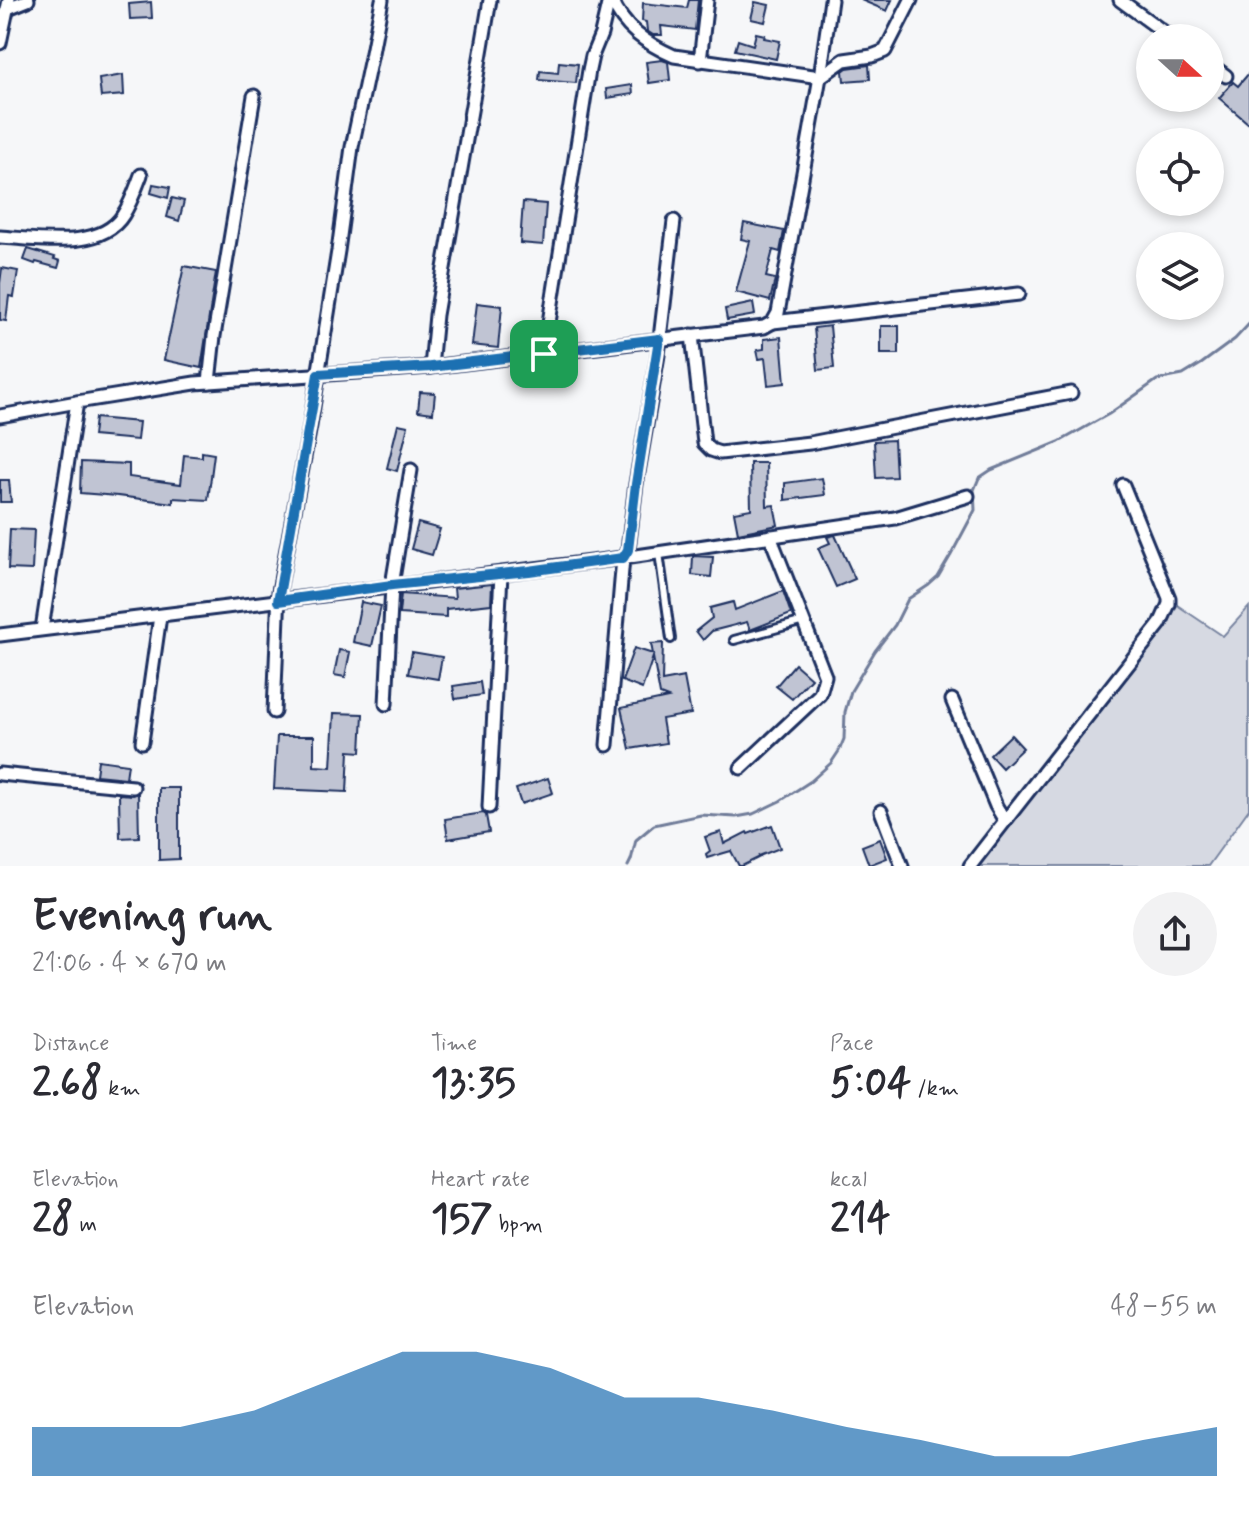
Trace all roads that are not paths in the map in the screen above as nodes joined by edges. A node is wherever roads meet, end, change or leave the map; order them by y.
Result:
1 (28, 0) edge
2 (382, 0) edge
3 (490, 0) edge
4 (611, 0) edge
5 (707, 0) edge
6 (831, 0) edge
7 (911, 0) edge
8 (1120, 0) edge
9 (9, 4) edge
10 (1153, 24) edge
11 (0, 43) edge
12 (700, 61) junction
13 (820, 77) junction
14 (254, 96) dead end
15 (141, 175) dead end
16 (674, 221) dead end
17 (0, 237) edge
18 (1019, 294) dead end
19 (773, 322) junction
20 (692, 335) junction
21 (659, 339) junction
22 (544, 354) junction
23 (431, 367) junction
24 (318, 374) junction
25 (209, 382) junction
26 (1071, 393) dead end
27 (77, 402) junction
28 (0, 416) edge
29 (411, 470) dead end
30 (1123, 485) dead end
31 (968, 496) dead end
32 (770, 536) junction
33 (659, 553) junction
34 (623, 558) junction
35 (501, 574) junction
36 (392, 585) junction
37 (278, 601) junction
38 (160, 616) junction
39 (804, 621) junction
40 (42, 629) junction
41 (0, 635) edge
42 (671, 639) dead end
43 (734, 640) dead end
44 (952, 700) dead end
45 (386, 704) dead end
46 (274, 712) dead end
47 (142, 742) dead end
48 (607, 745) dead end
49 (741, 768) dead end
50 (0, 774) edge
51 (133, 787) dead end
52 (489, 807) dead end
53 (881, 811) dead end
54 (1005, 821) junction
55 (902, 866) edge
56 (970, 866) edge

1 - 9 street
2 - 24 street
3 - 23 street
4 - 12 street
4 - 22 street
5 - 12 street
6 - 13 street
7 - 13 street
8 - 10 street
9 - 11 street
12 - 13 street
13 - 19 street
14 - 25 street
15 - 17 street
16 - 21 street
18 - 19 street
19 - 20 street
20 - 21 street
20 - 26 street
21 - 22 street
21 - 34 street
22 - 23 street
23 - 24 street
24 - 25 street
24 - 37 street
25 - 27 street
27 - 28 street
27 - 40 street
29 - 36 street
30 - 54 street
31 - 32 street
32 - 33 street
32 - 39 street
33 - 34 street
33 - 42 lane
34 - 35 street
34 - 48 street
35 - 36 street
35 - 52 street
36 - 37 street
36 - 45 street
37 - 38 street
37 - 46 street
38 - 40 street
38 - 47 street
39 - 43 lane
39 - 49 street
40 - 41 street
44 - 54 street
50 - 51 street
53 - 55 street
54 - 56 street

